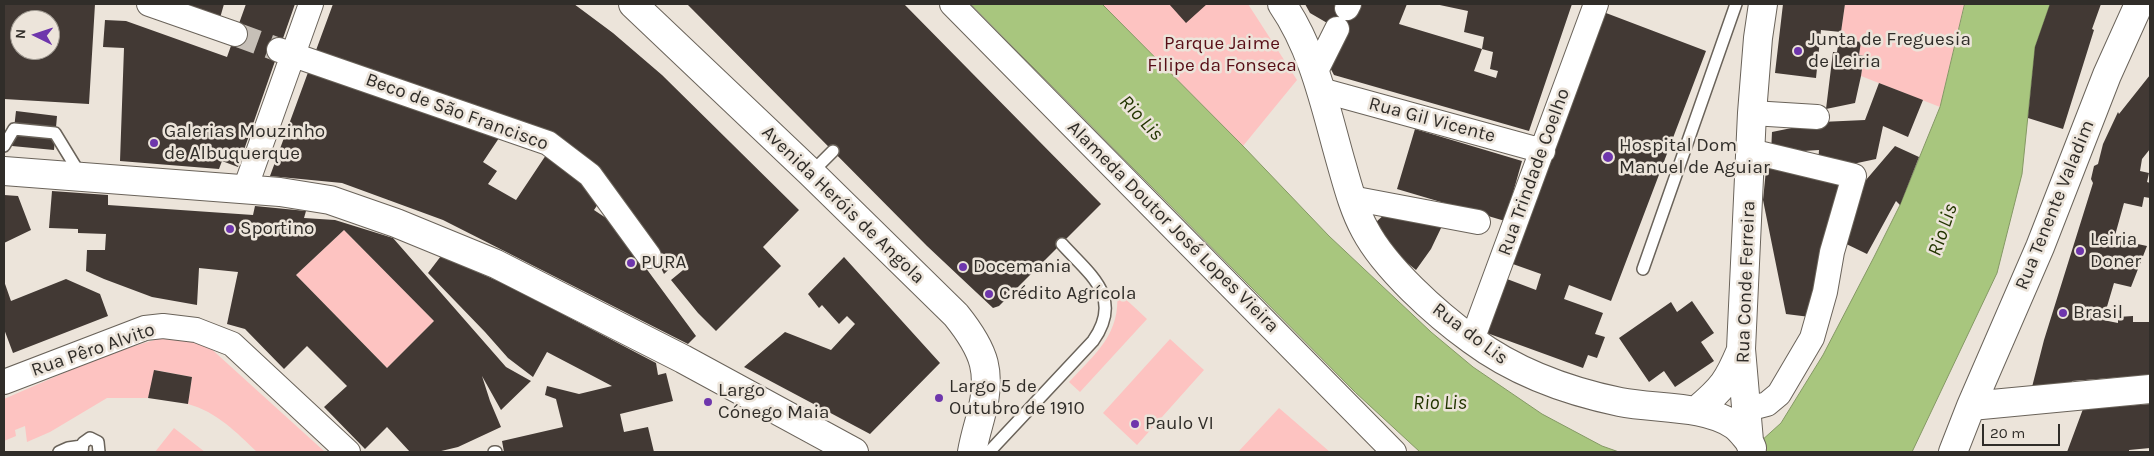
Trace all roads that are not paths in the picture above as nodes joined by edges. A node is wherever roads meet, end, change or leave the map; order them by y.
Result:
1 (149, 4) edge
2 (311, 4) edge
3 (633, 4) edge
4 (952, 4) edge
5 (1282, 4) edge
6 (1596, 4) edge
7 (1736, 4) edge
8 (1763, 4) edge
9 (2139, 4) edge
10 (2150, 12) edge
11 (1344, 14) edge
12 (2127, 30) junction
13 (235, 34) tunnel mouth
14 (286, 52) junction
15 (1318, 81) junction
16 (1752, 113) junction
17 (1817, 117) dead end
18 (4, 146) edge
19 (833, 151) dead end
20 (1543, 151) junction
21 (1750, 151) junction
22 (4, 171) edge
23 (811, 173) junction
24 (81, 176) junction
25 (245, 189) junction
26 (1351, 198) junction
27 (1478, 222) dead end
28 (1062, 244) dead end
29 (649, 256) dead end
30 (1644, 269) dead end
31 (1472, 340) junction
32 (1741, 349) junction
33 (4, 382) edge
34 (2150, 389) edge
35 (1971, 406) junction
36 (1748, 409) junction
37 (1698, 410) junction
38 (826, 445) edge
39 (1751, 447) edge
40 (972, 448) edge
41 (82, 449) edge
42 (59, 452) edge
43 (98, 452) edge
44 (348, 452) edge
45 (854, 452) edge
46 (1394, 452) edge
47 (1953, 452) edge

1 - 13 street
2 - 14 street
3 - 23 street, Avenida Heróis de Angola
4 - 46 street, Alameda Doutor José Lopes Vieira
5 - 15 street, Rua do Lis
6 - 20 street, Rua Trindade Coelho
7 - 30 lane
8 - 16 street, Rua Conde Ferreira
9 - 12 street, Rua Tenente Valadim
10 - 12 street
11 - 15 street
12 - 35 street, Rua Tenente Valadim
14 - 25 street
14 - 29 street, Beco de São Francisco
15 - 20 street, Rua Gil Vicente
15 - 26 street, Rua do Lis
16 - 17 street
16 - 21 street, Rua Conde Ferreira
18 - 24 lane
19 - 23 lane
20 - 31 street, Rua Trindade Coelho
21 - 32 street, Rua Conde Ferreira
21 - 36 street
22 - 24 street
23 - 40 street, Avenida Heróis de Angola
24 - 25 street
25 - 38 street
26 - 27 street
26 - 31 street, Rua do Lis
28 - 40 lane
31 - 37 street, Rua do Lis
32 - 36 street, Rua Conde Ferreira
32 - 37 street
33 - 44 street, Rua Pêro Alvito
34 - 35 street
35 - 47 street, Rua Tenente Valadim
36 - 39 street, Rua Conde Ferreira
37 - 39 street, Rua do Lis
38 - 45 street
41 - 42 lane
41 - 43 lane

